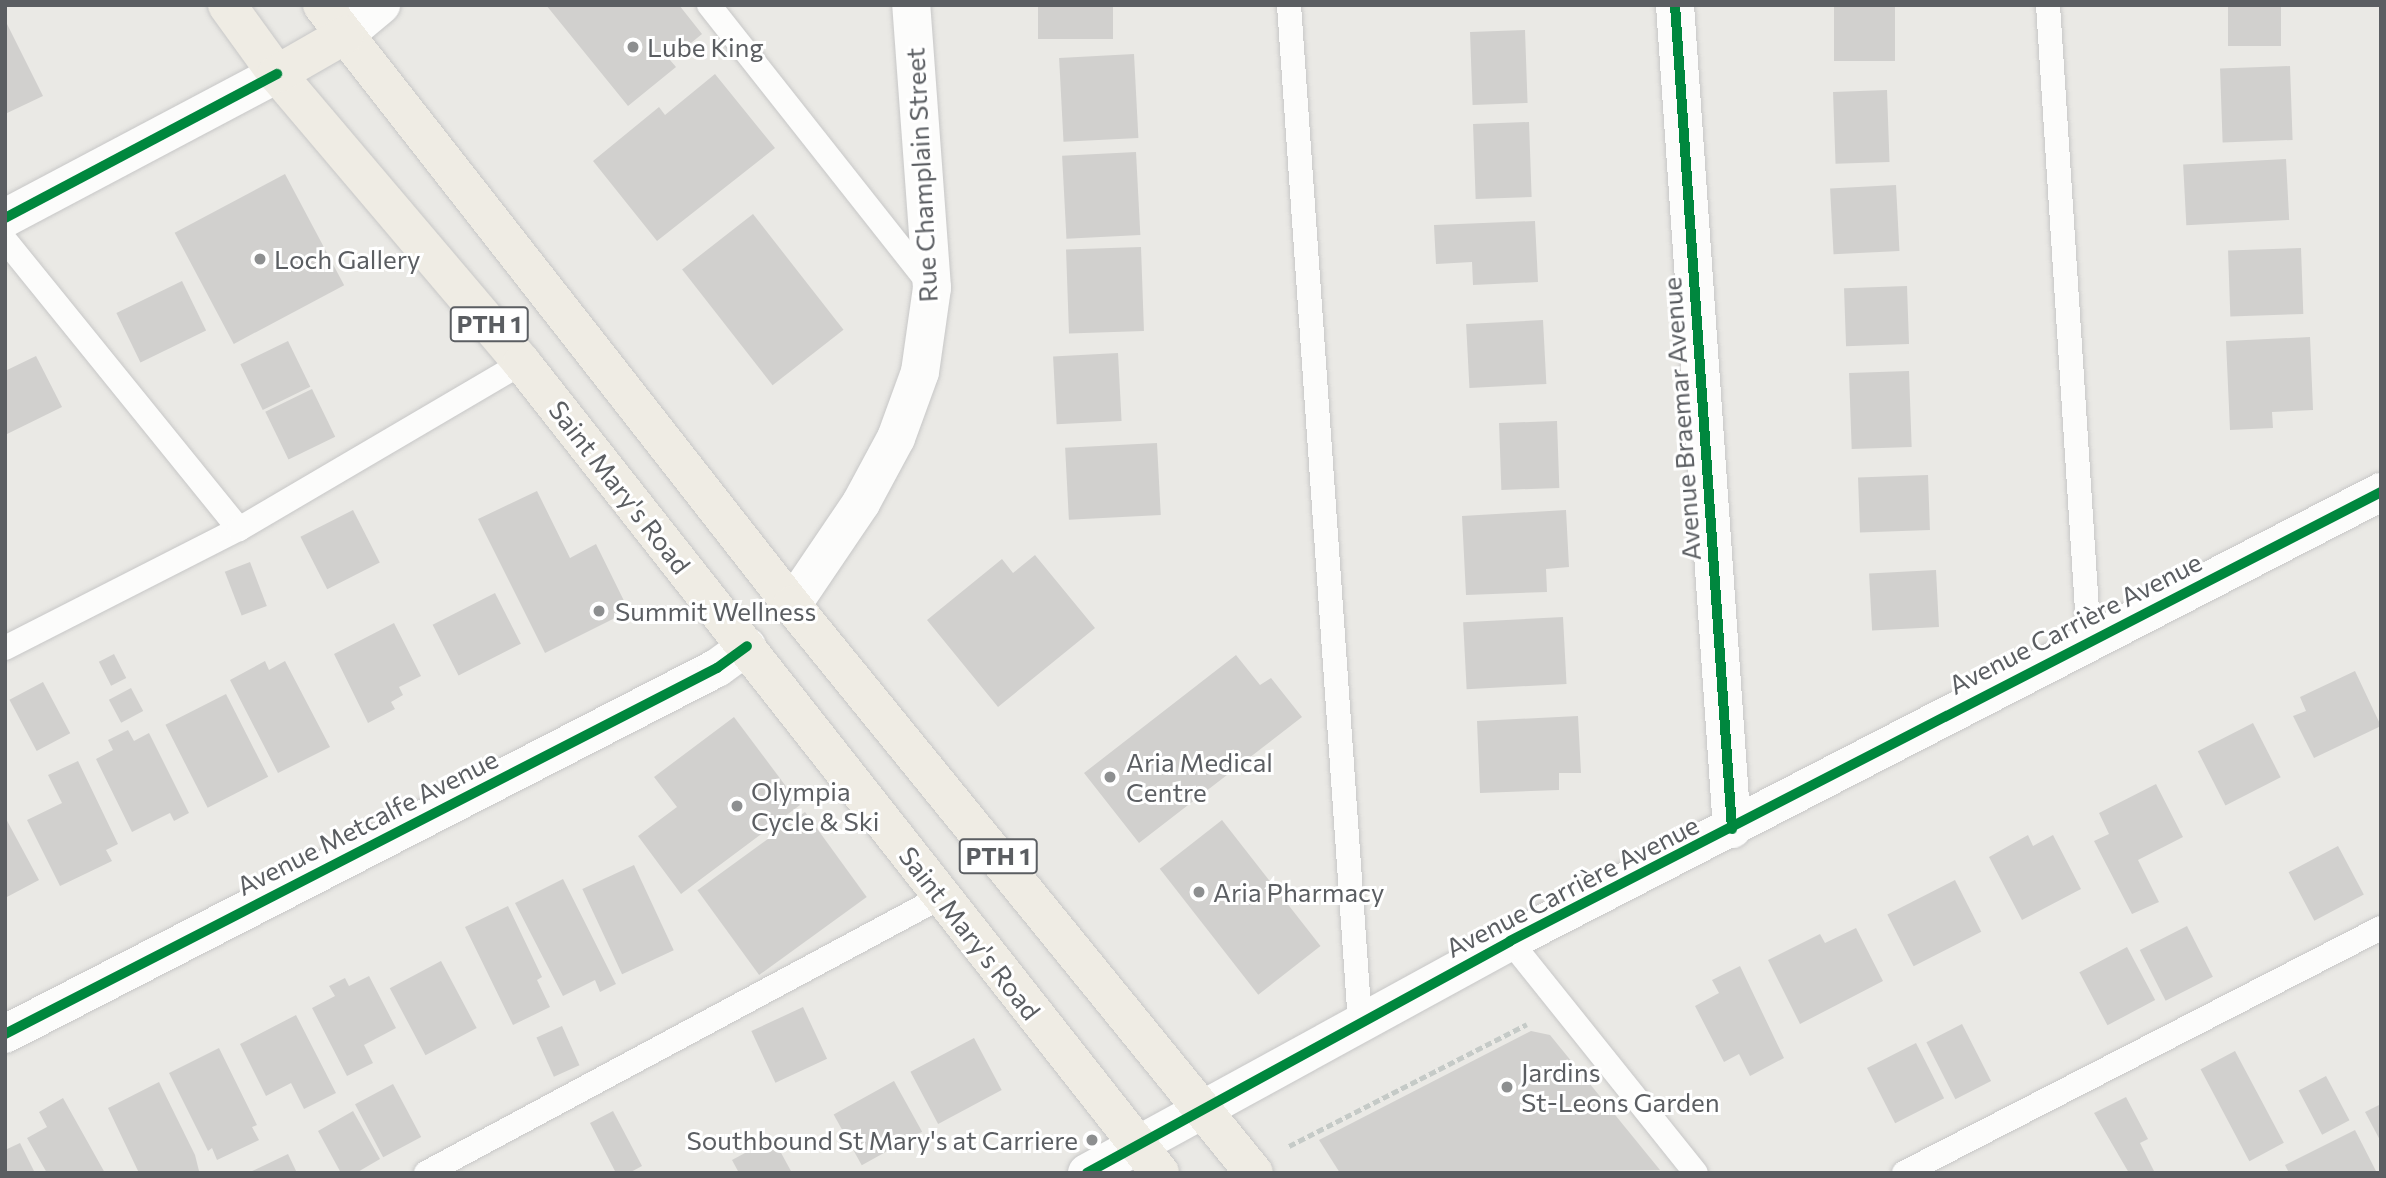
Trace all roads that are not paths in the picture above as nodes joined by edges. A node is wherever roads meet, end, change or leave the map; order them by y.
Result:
1 (228, 5) edge
2 (322, 5) edge
3 (381, 5) edge
4 (709, 5) edge
5 (911, 5) edge
6 (1289, 5) edge
7 (1675, 5) edge
8 (2048, 5) edge
9 (345, 35) junction
10 (277, 74) junction
11 (5, 218) edge
12 (5, 240) edge
13 (933, 288) junction
14 (522, 363) junction
15 (2381, 492) edge
16 (239, 529) junction
17 (792, 605) junction
18 (2089, 640) junction
19 (747, 646) junction
20 (5, 648) edge
21 (1732, 829) junction
22 (941, 897) junction
23 (2381, 928) edge
24 (1510, 942) junction
25 (1360, 1023) junction
26 (5, 1034) edge
27 (1203, 1108) junction
28 (1149, 1159) edge
29 (426, 1173) edge
30 (1087, 1173) edge
31 (1254, 1173) edge
32 (1696, 1173) edge
33 (1904, 1173) edge

1 - 10 highway, Saint Mary's Road / PTH 1
2 - 9 highway, PTH 1
3 - 9 street
4 - 13 lane
5 - 13 street, Rue Champlain Street
6 - 25 lane
7 - 21 street, Avenue Braemar Avenue
8 - 18 lane
9 - 10 highway
9 - 17 highway, PTH 1
10 - 11 street
10 - 14 highway, Saint Mary's Road / PTH 1
12 - 16 lane
13 - 17 street, Rue Champlain Street
14 - 16 lane
14 - 19 highway, Saint Mary's Road / PTH 1
15 - 18 street, Avenue Carrière Avenue
16 - 20 lane
17 - 19 highway
17 - 27 highway, PTH 1
18 - 21 street, Avenue Carrière Avenue
19 - 22 highway, Saint Mary's Road / PTH 1
19 - 26 street, Avenue Metcalfe Avenue
21 - 24 street, Avenue Carrière Avenue
22 - 28 highway, Saint Mary's Road / PTH 1
22 - 29 lane
23 - 33 lane
24 - 25 street, Avenue Carrière Avenue
24 - 32 lane
25 - 27 street, Avenue Carrière Avenue
27 - 28 street, Avenue Carrière Avenue
27 - 31 highway, PTH 1
28 - 30 street, Avenue Carrière Avenue

